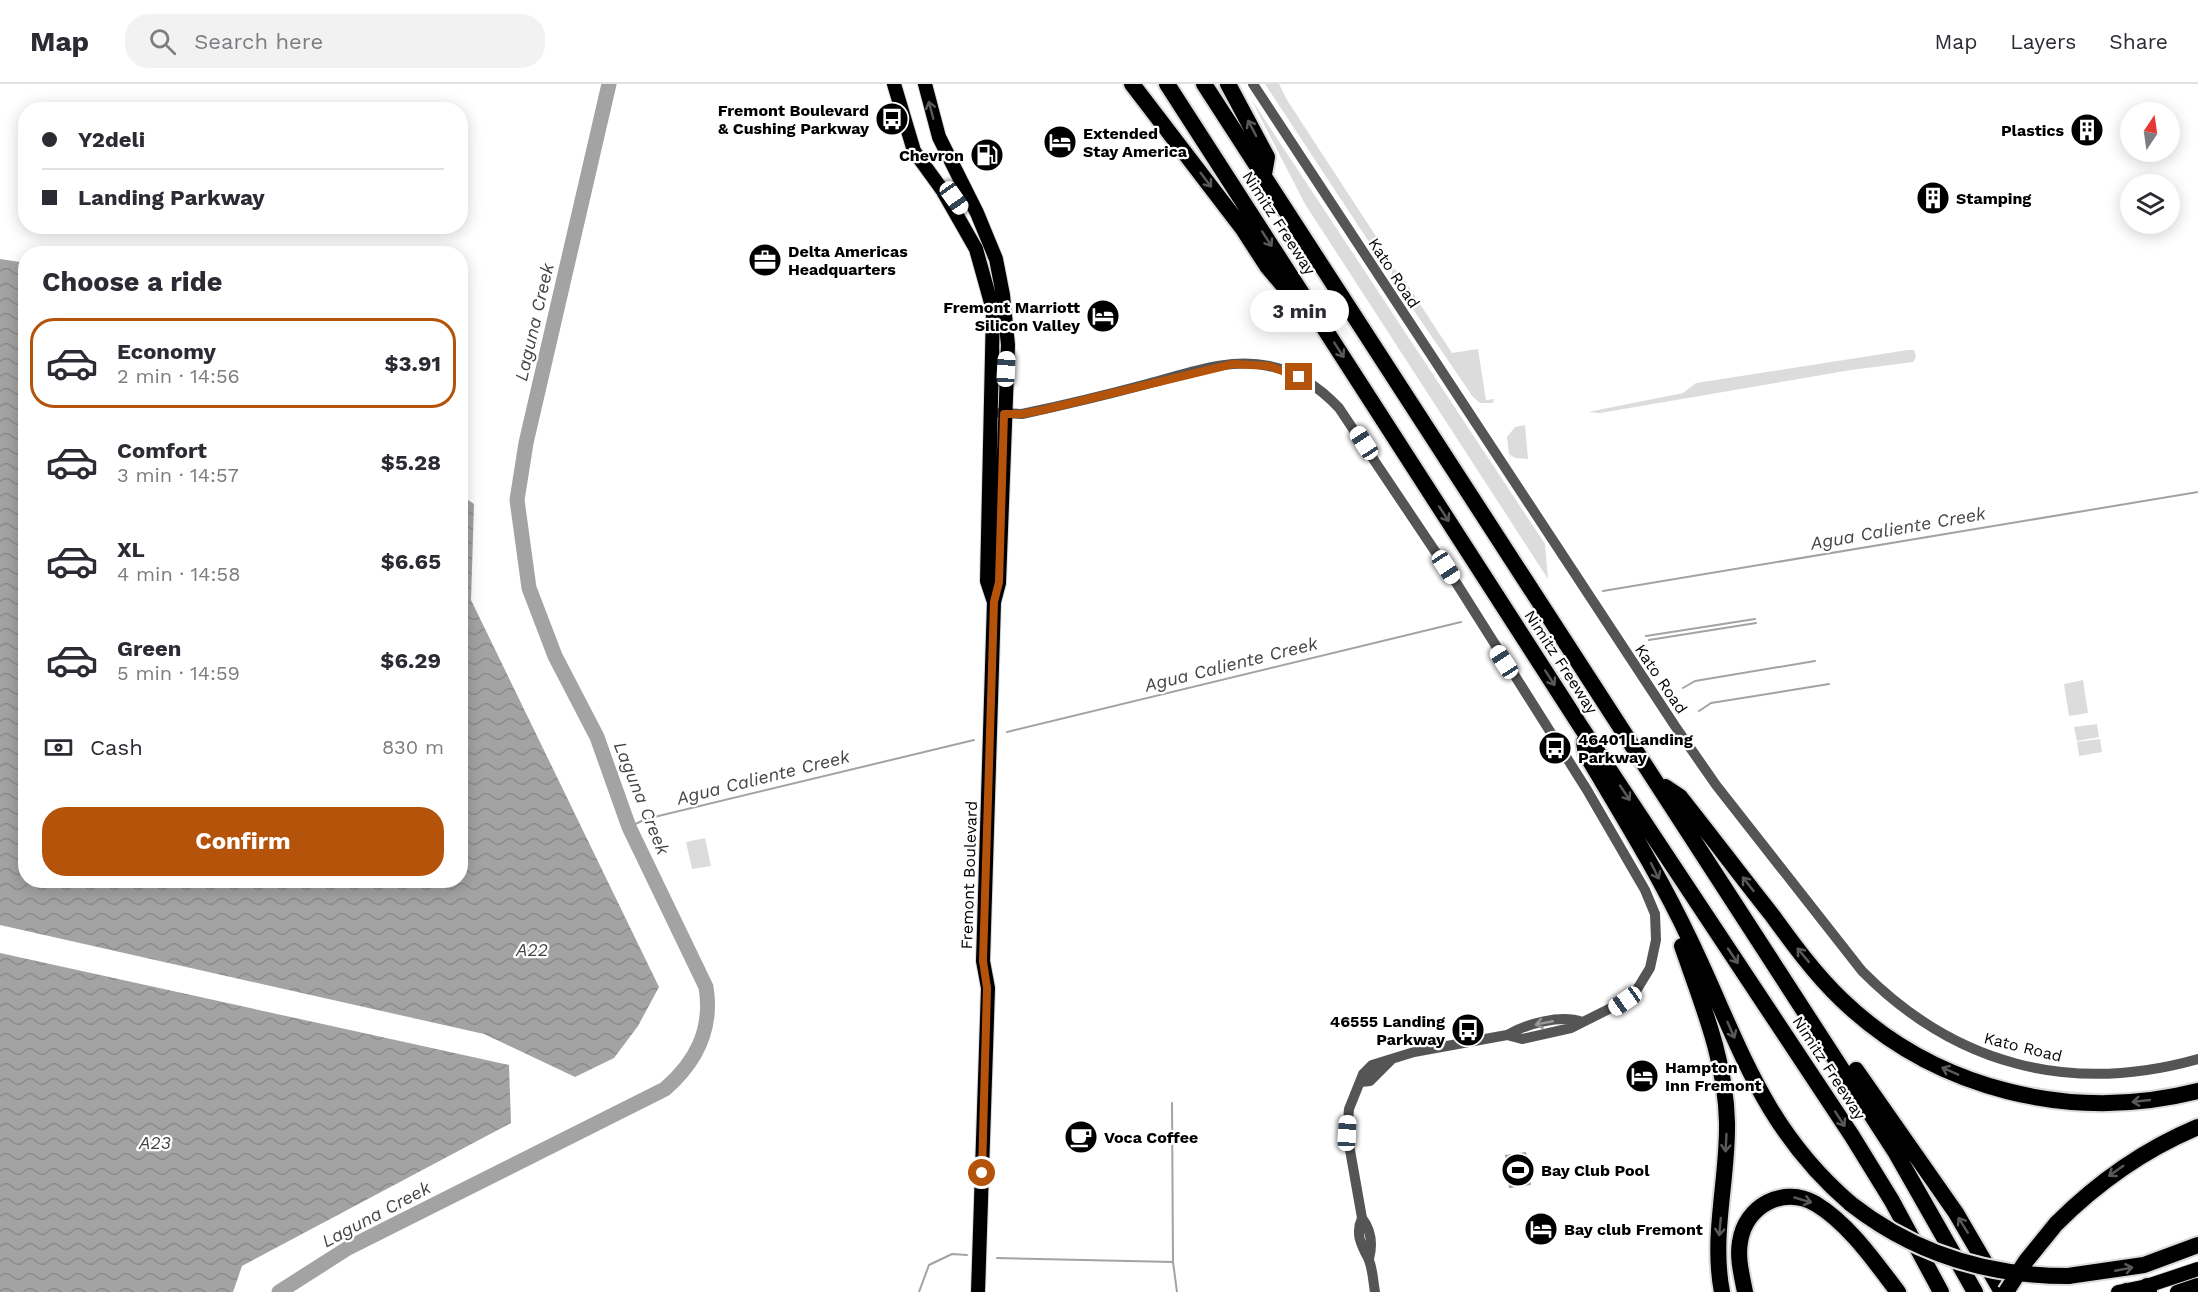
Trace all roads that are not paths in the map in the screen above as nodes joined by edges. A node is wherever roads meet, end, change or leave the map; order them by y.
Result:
1 (894, 84) edge
2 (925, 84) edge
3 (1132, 84) edge
4 (1167, 84) edge
5 (1192, 84) edge
6 (1204, 84) edge
7 (1228, 84) edge
8 (1253, 84) edge
9 (1263, 174) junction
10 (943, 191) junction
11 (977, 213) junction
12 (970, 236) junction
13 (996, 259) junction
14 (1307, 301) junction
15 (998, 413) junction
16 (1581, 727) junction
17 (1656, 780) junction
18 (1669, 902) junction
19 (1808, 1015) junction
20 (2198, 1059) edge
21 (2198, 1090) edge
22 (2198, 1127) edge
23 (2198, 1245) edge
24 (2198, 1269) edge
25 (2198, 1285) edge
26 (2148, 1289) edge
27 (978, 1292) edge
28 (1375, 1292) edge
29 (1722, 1292) edge
30 (1745, 1292) edge
31 (1898, 1292) edge
32 (1941, 1292) edge
33 (1962, 1292) edge
34 (1975, 1292) edge
35 (2004, 1292) edge
36 (2124, 1292) edge
37 (2177, 1292) edge

1 - 10 main road, Fremont Boulevard
11 -> 2 main road, Fremont Boulevard
3 -> 14 highway
4 -> 14 highway, Nimitz Freeway
5 - 33 highway
6 - 9 highway, Nimitz Freeway
9 -> 7 highway
8 - 20 street, Kato Road
9 - 17 highway, Nimitz Freeway
10 - 11 main road
10 - 12 main road, Fremont Boulevard
11 - 13 main road, Fremont Boulevard
12 - 13 main road
12 - 15 main road, Fremont Boulevard
13 - 15 main road, Fremont Boulevard
14 -> 16 highway, Nimitz Freeway
15 - 27 main road, Fremont Boulevard
15 - 28 street
16 -> 18 highway
16 -> 32 highway, Nimitz Freeway
17 - 19 highway, Nimitz Freeway
21 -> 17 highway
18 -> 23 highway, bridge
18 -> 29 highway
19 - 34 highway, Nimitz Freeway
35 -> 19 highway
22 -> 35 highway, bridge
24 - 26 main road
25 - 37 main road
26 - 36 main road
30 -> 31 highway

